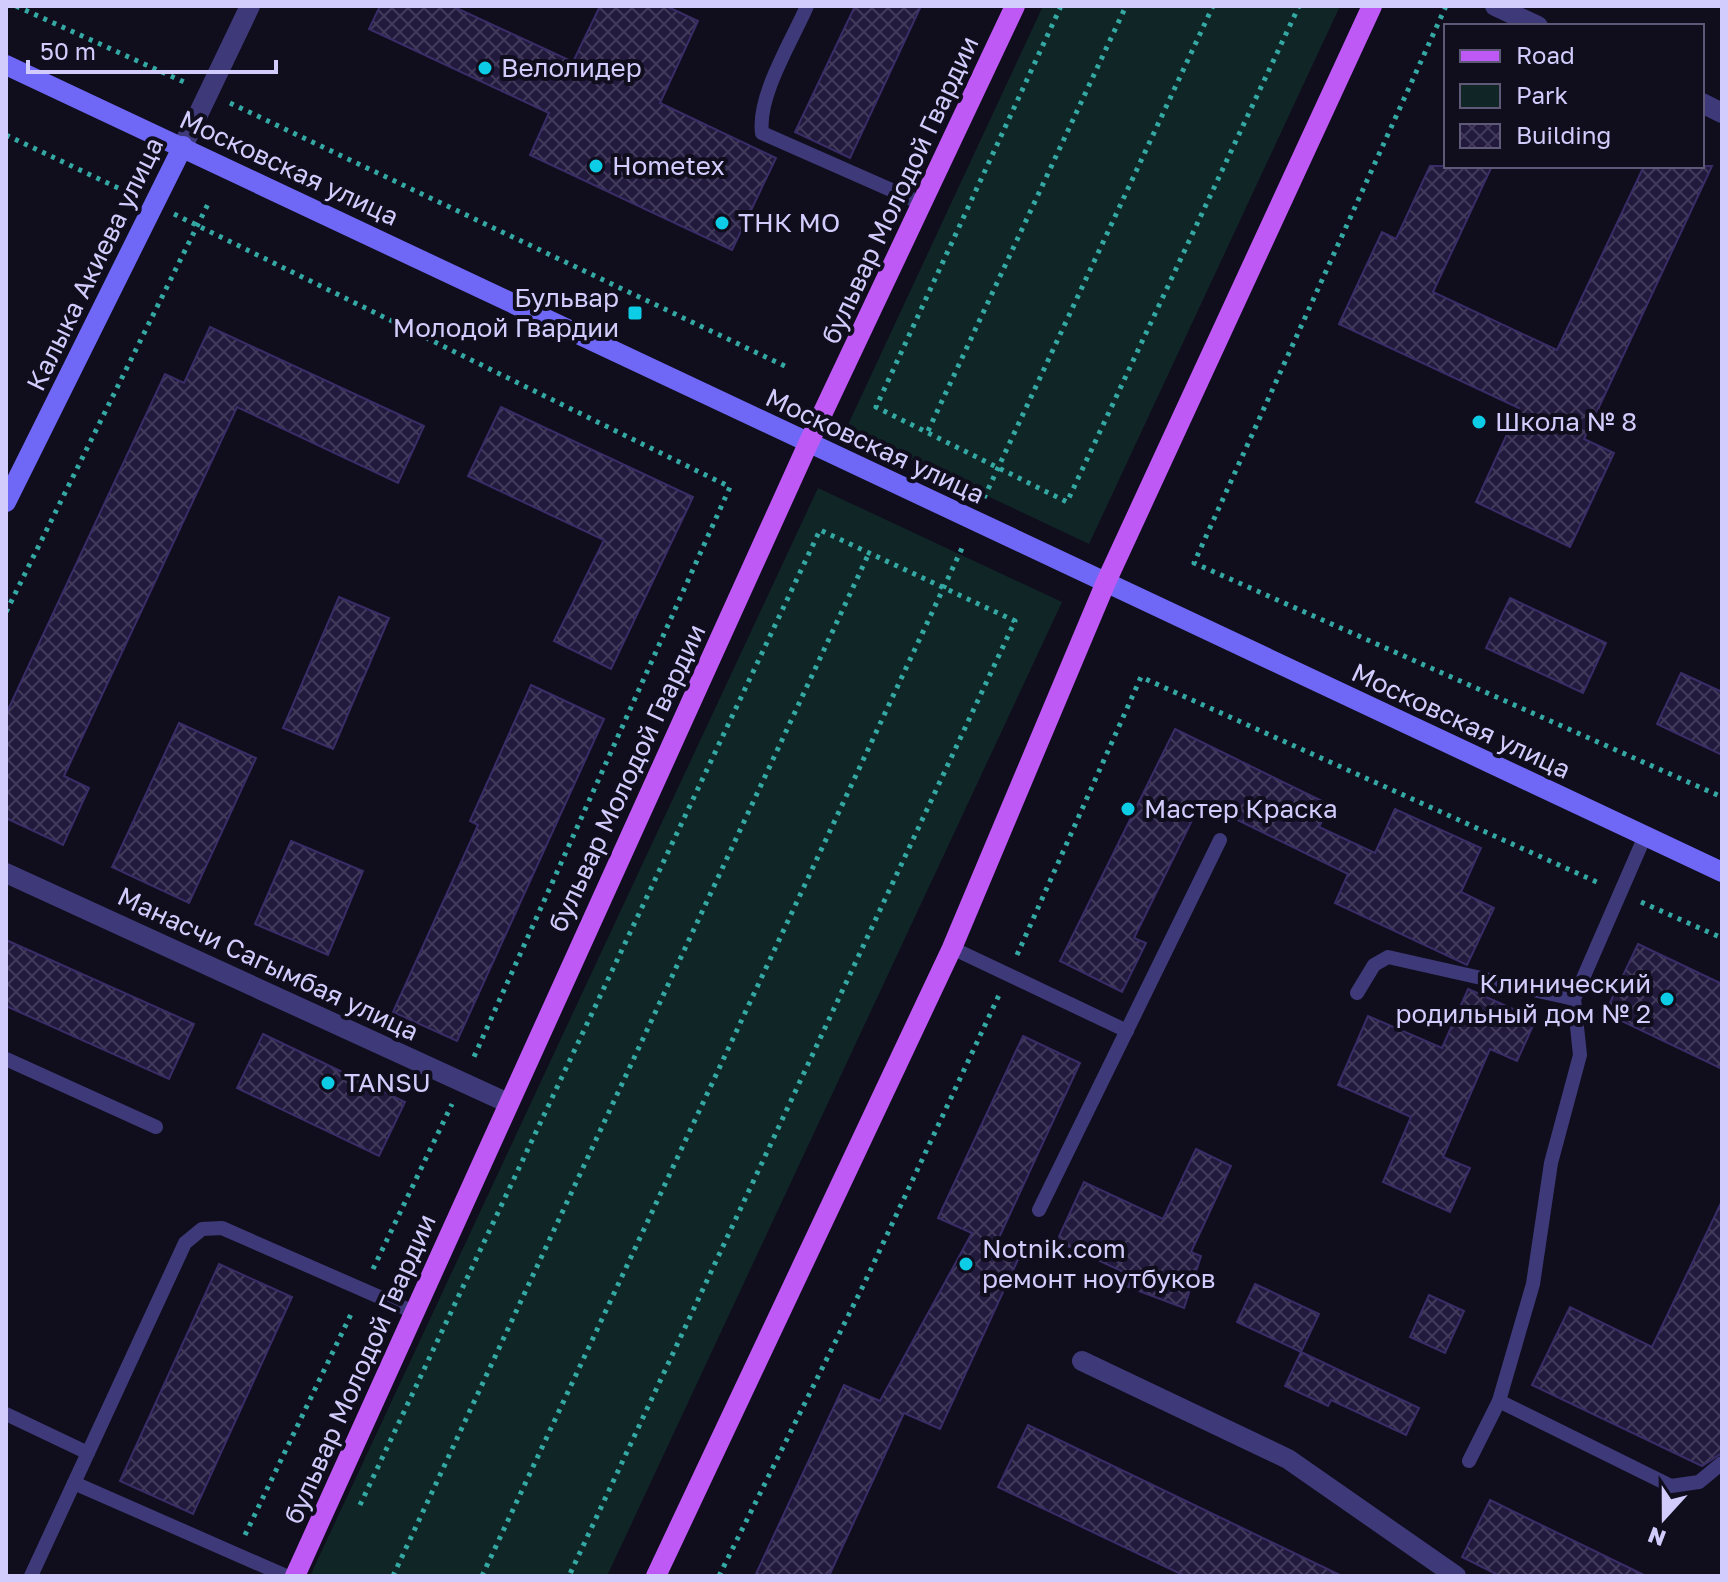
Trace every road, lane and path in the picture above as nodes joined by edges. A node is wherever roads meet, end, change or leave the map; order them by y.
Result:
1 (16, 6) edge
2 (250, 6) edge
3 (807, 6) edge
4 (1015, 6) edge
5 (1061, 6) edge
6 (1126, 6) edge
7 (1213, 6) edge
8 (1299, 6) edge
9 (1372, 6) edge
10 (1446, 6) edge
11 (1495, 6) edge
12 (1534, 24) edge
13 (6, 65) edge
14 (209, 94) junction
15 (1704, 104) edge
16 (1722, 113) edge
17 (6, 135) edge
18 (183, 146) junction
19 (210, 200) dead end
20 (154, 204) junction
21 (923, 204) junction
22 (197, 226) junction
23 (789, 368) dead end
24 (928, 431) junction
25 (808, 444) junction
26 (999, 465) junction
27 (6, 502) edge
28 (973, 521) junction
29 (869, 553) junction
30 (1106, 582) junction
31 (945, 589) junction
32 (6, 612) edge
33 (1722, 797) edge
34 (1645, 836) junction
35 (1220, 840) dead end
36 (1722, 872) edge
37 (6, 873) edge
38 (1620, 892) junction
39 (1722, 938) edge
40 (952, 948) junction
41 (1008, 975) junction
42 (1357, 993) dead end
43 (1574, 999) junction
44 (1127, 1031) junction
45 (6, 1059) edge
46 (462, 1082) junction
47 (508, 1103) junction
48 (156, 1127) dead end
49 (1039, 1210) dead end
50 (362, 1291) junction
51 (416, 1313) junction
52 (1082, 1361) dead end
53 (1499, 1401) junction
54 (6, 1414) edge
55 (88, 1453) junction
56 (1469, 1461) dead end
57 (1722, 1463) edge
58 (74, 1483) junction
59 (353, 1519) dead end
60 (237, 1552) junction
61 (31, 1576) edge
62 (286, 1576) edge
63 (295, 1576) edge
64 (393, 1576) edge
65 (482, 1576) edge
66 (569, 1576) edge
67 (656, 1576) edge
68 (719, 1576) edge
69 (1456, 1576) edge

1 - 14 path
2 - 14 street, Калыка Акиева улица
3 - 21 lane
4 - 21 main road, бульвар Молодой Гвардии
5 - 24 path
6 - 24 path
7 - 26 path
8 - 26 path
9 - 30 main road
10 - 33 path
11 - 12 street
13 - 18 main road, Московская улица
14 - 18 street, Калыка Акиева улица
14 - 23 path
15 - 16 street
17 - 20 path
18 - 20 main road, Калыка Акиева улица
18 - 25 main road, Московская улица
19 - 22 path
20 - 22 path
20 - 27 main road, Калыка Акиева улица
21 - 25 main road, бульвар Молодой Гвардии
22 - 32 path
22 - 46 path
24 - 26 path
25 - 28 main road, Московская улица
25 - 47 main road, бульвар Молодой Гвардии
26 - 28 path
28 - 30 main road, Московская улица
28 - 31 path
29 - 31 path
29 - 59 path
29 - 64 path
30 - 34 main road, Московская улица
30 - 40 main road
31 - 65 path
31 - 66 path
34 - 36 main road, Московская улица
34 - 38 lane
35 - 44 lane
37 - 46 street, Манасчи Сагымбая улица
38 - 39 path
38 - 41 path
38 - 43 lane
40 - 41 lane
40 - 67 main road
41 - 44 lane
41 - 68 path
42 - 43 lane
43 - 53 lane
44 - 49 lane
45 - 48 lane
46 - 47 street, Манасчи Сагымбая улица
46 - 50 path
47 - 51 main road, бульвар Молодой Гвардии
50 - 51 lane
50 - 55 lane
50 - 60 path
51 - 63 main road, бульвар Молодой Гвардии
52 - 69 street
53 - 56 lane
53 - 57 lane
54 - 55 lane
55 - 58 lane
58 - 60 lane
58 - 61 lane
60 - 62 lane

